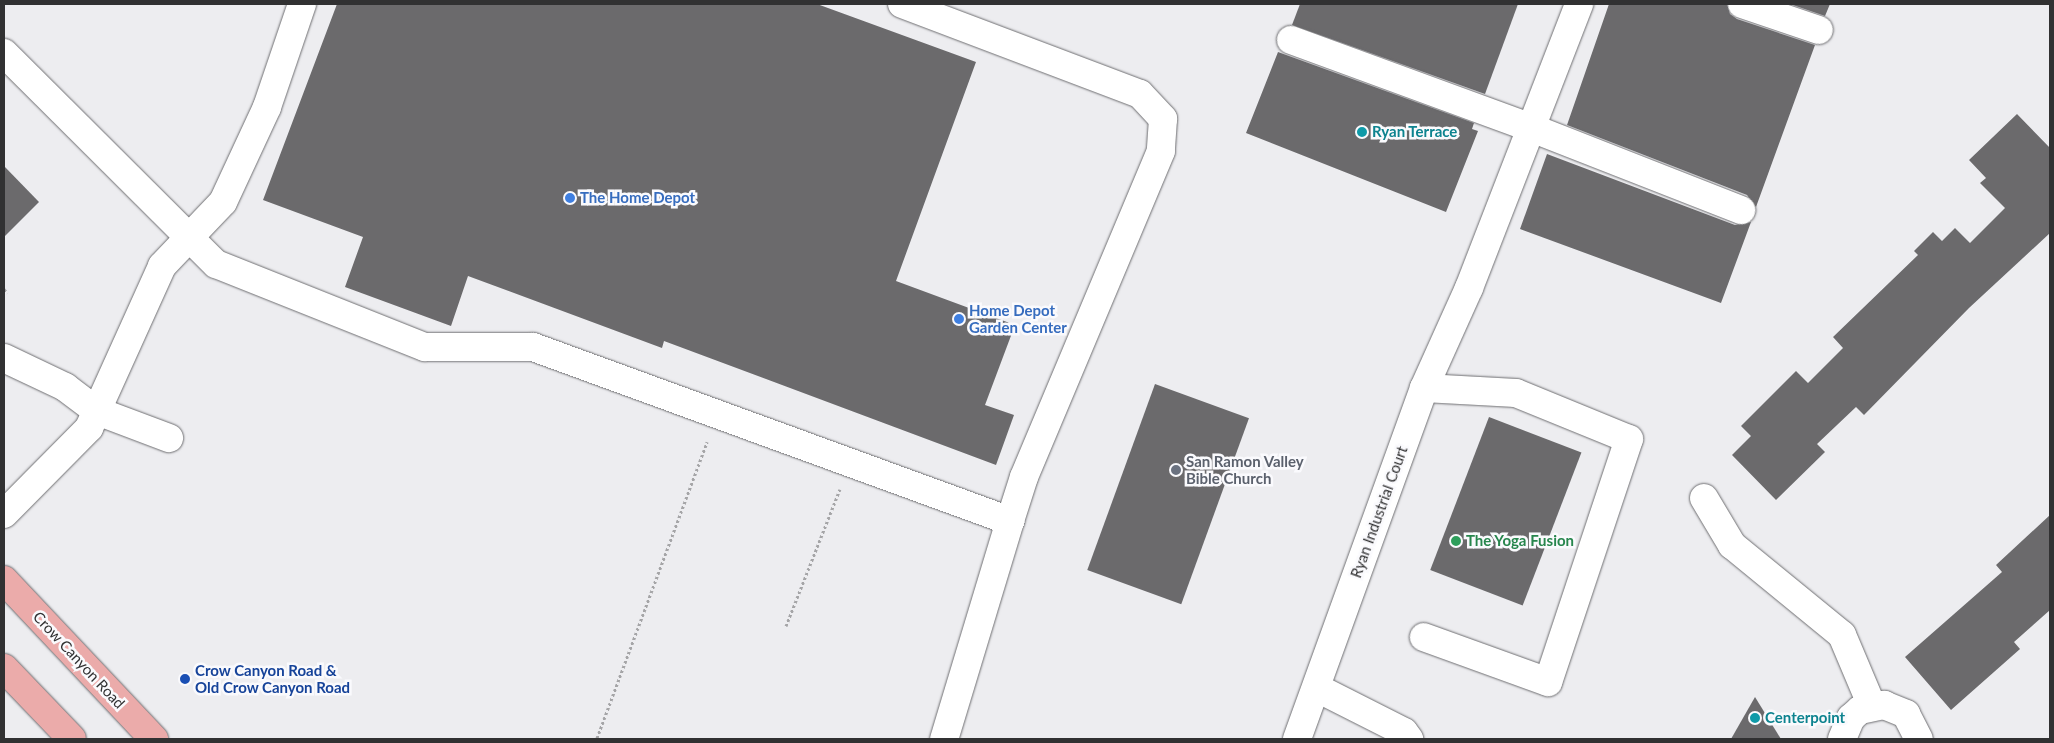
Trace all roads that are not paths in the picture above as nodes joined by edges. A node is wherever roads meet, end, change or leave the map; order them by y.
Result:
1 (302, 4) edge
2 (902, 4) edge
3 (1579, 4) edge
4 (1742, 4) edge
5 (1819, 30) dead end
6 (1290, 40) dead end
7 (4, 52) edge
8 (1529, 126) junction
9 (1741, 210) dead end
10 (187, 238) junction
11 (4, 358) edge
12 (1424, 388) junction
13 (96, 411) junction
14 (169, 438) dead end
15 (1704, 498) dead end
16 (4, 514) edge
17 (1010, 521) junction
18 (4, 580) edge
19 (1424, 637) dead end
20 (4, 668) edge
21 (1317, 688) junction
22 (1872, 706) junction
23 (72, 739) edge
24 (154, 739) edge
25 (944, 739) edge
26 (1297, 739) edge
27 (1409, 739) edge
28 (1842, 739) edge
29 (1919, 739) edge

1 - 10 street
2 - 17 street
3 - 8 street
4 - 5 street
6 - 8 street
7 - 10 street
8 - 9 street
8 - 12 street, Ryan Industrial Court
10 - 13 street
10 - 17 street
11 - 13 street
12 - 19 street
12 - 21 street, Ryan Industrial Court
13 - 14 street
13 - 16 street
15 - 22 street
17 - 25 street
18 - 24 main road, Crow Canyon Road
20 - 23 main road
21 - 26 street, Ryan Industrial Court
21 - 27 street
22 - 28 street
22 - 29 street

